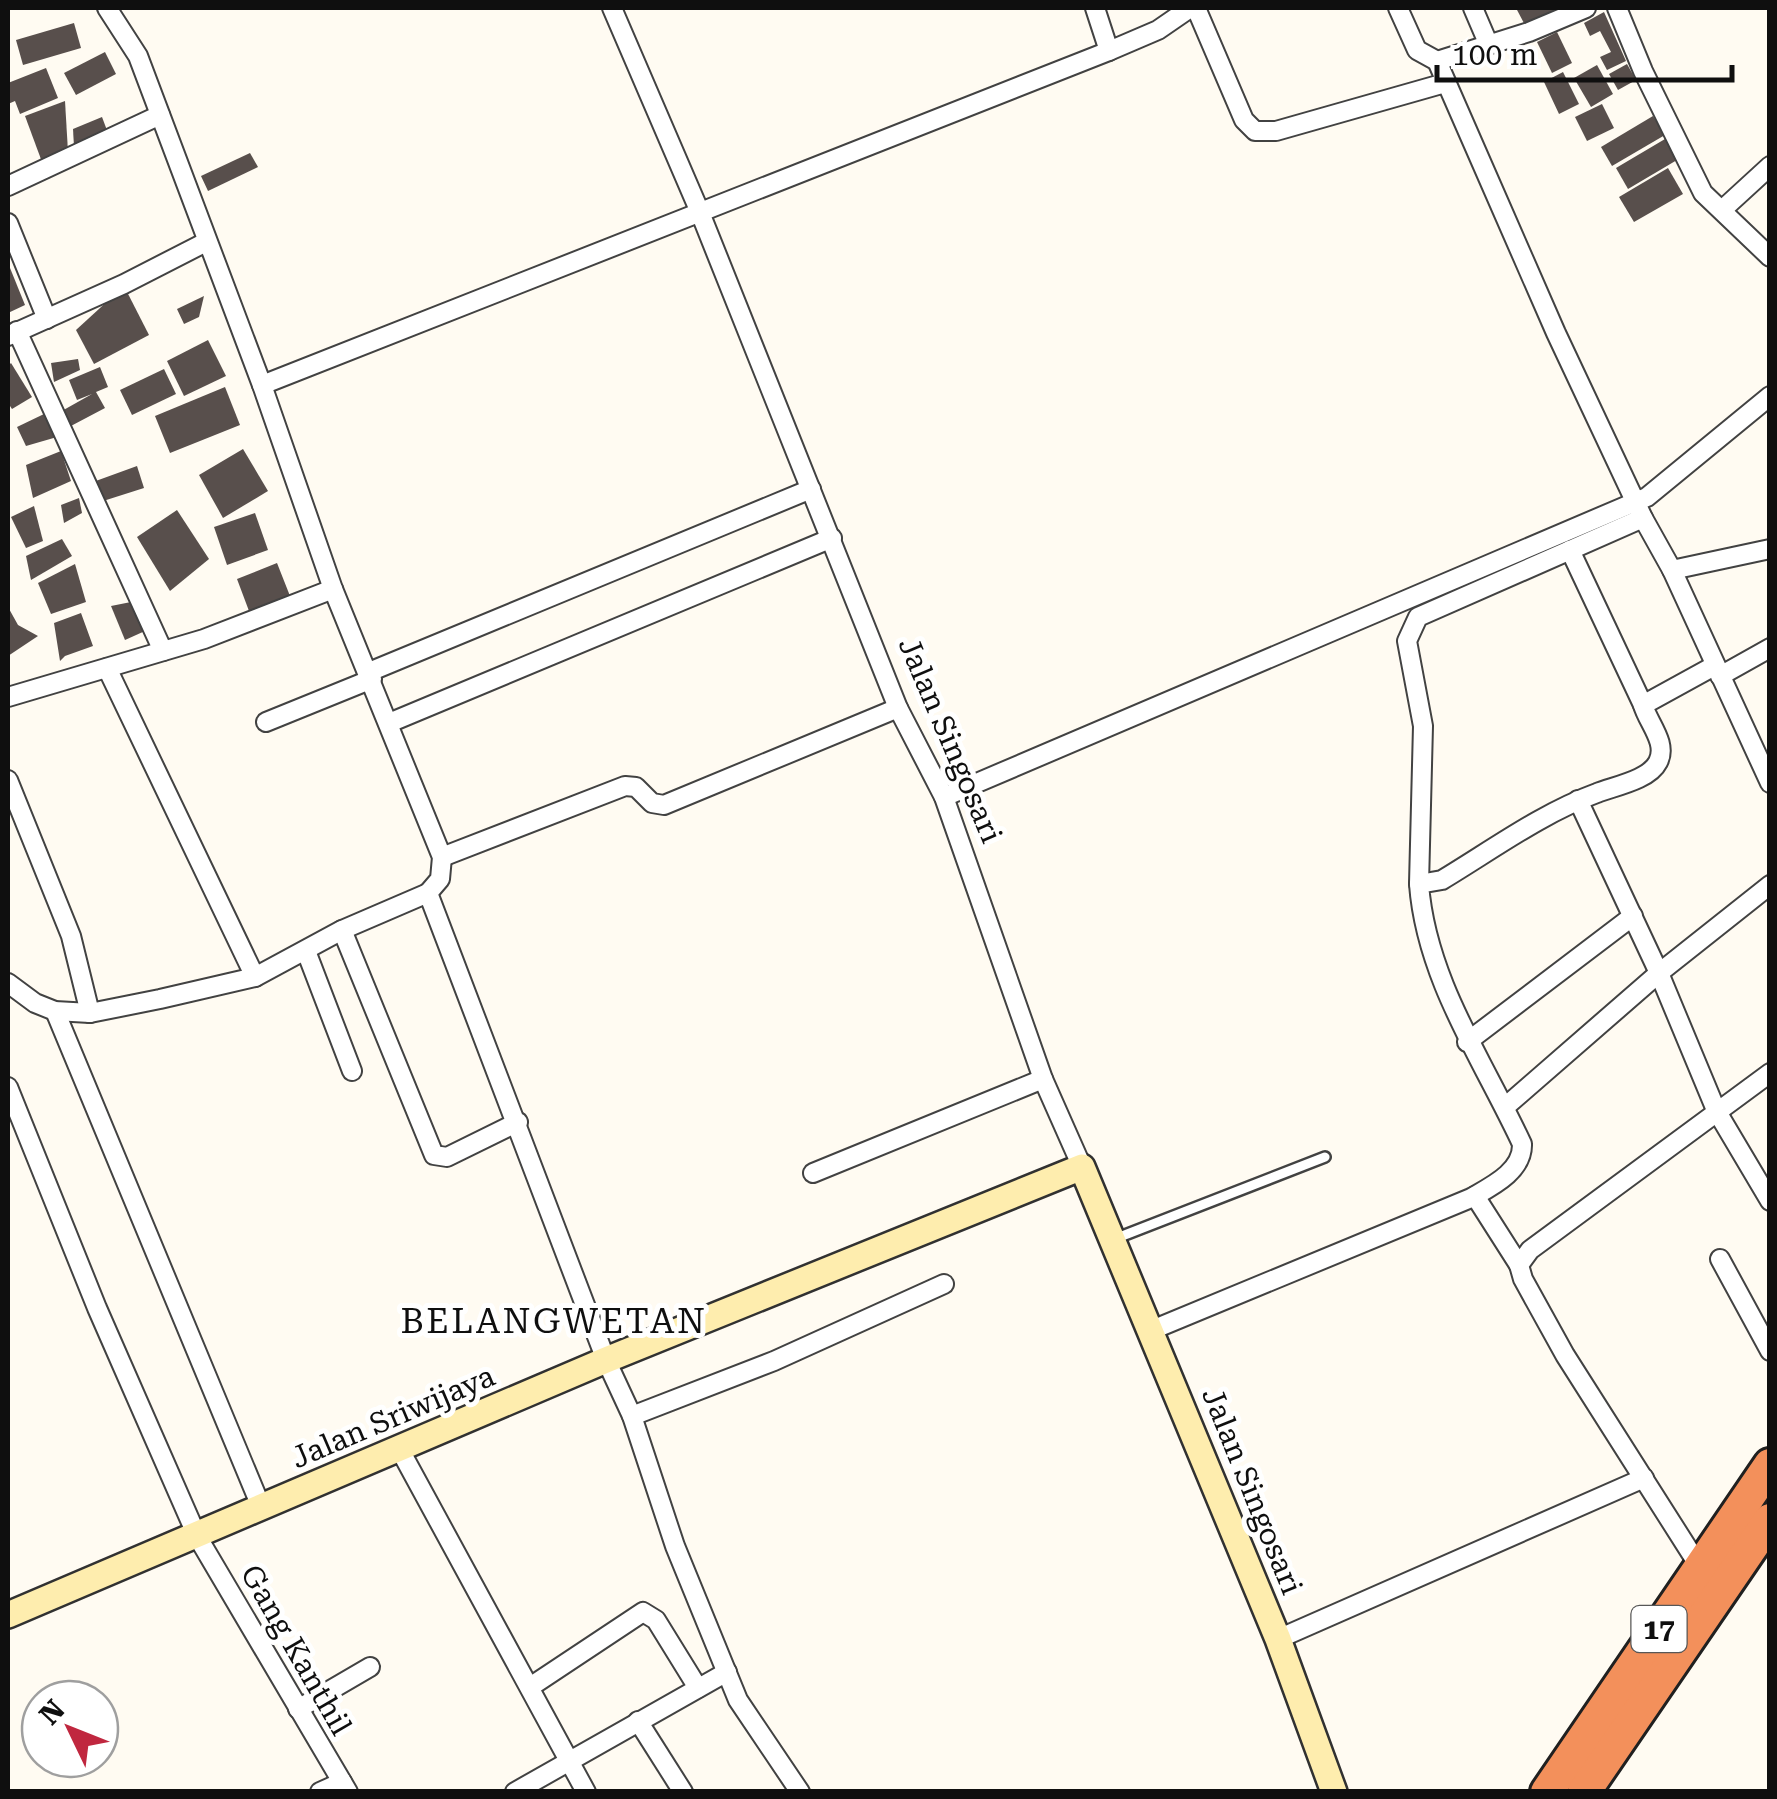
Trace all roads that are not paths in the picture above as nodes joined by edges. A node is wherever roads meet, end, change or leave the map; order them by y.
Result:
1 (107, 8) edge
2 (612, 8) edge
3 (1095, 8) edge
4 (1193, 8) edge
5 (1398, 8) edge
6 (1473, 8) edge
7 (1586, 8) edge
8 (1618, 8) edge
9 (1488, 44) junction
10 (1109, 51) junction
11 (1437, 61) junction
12 (1446, 82) junction
13 (160, 115) junction
14 (1770, 166) edge
15 (8, 186) edge
16 (699, 210) junction
17 (1722, 210) junction
18 (8, 223) edge
19 (206, 242) junction
20 (1770, 257) edge
21 (47, 320) junction
22 (12, 334) edge
23 (262, 385) junction
24 (1770, 396) edge
25 (811, 489) junction
26 (1639, 510) junction
27 (832, 538) junction
28 (1770, 549) edge
29 (1570, 550) junction
30 (1672, 570) junction
31 (333, 589) junction
32 (1770, 648) edge
33 (163, 652) junction
34 (107, 668) junction
35 (1717, 671) junction
36 (370, 675) junction
37 (8, 697) edge
38 (1643, 705) junction
39 (898, 708) junction
40 (266, 722) dead end
41 (389, 723) junction
42 (8, 780) edge
43 (1770, 783) edge
44 (944, 797) junction
45 (1578, 800) junction
46 (442, 857) junction
47 (1418, 884) junction
48 (1770, 885) edge
49 (428, 893) junction
50 (1632, 916) junction
51 (342, 930) junction
52 (306, 950) junction
53 (1659, 973) junction
54 (255, 977) junction
55 (8, 983) edge
56 (55, 1011) junction
57 (90, 1014) junction
58 (1467, 1042) junction
59 (352, 1071) dead end
60 (1770, 1073) edge
61 (1043, 1079) junction
62 (8, 1086) edge
63 (1504, 1106) junction
64 (1716, 1110) junction
65 (518, 1122) junction
66 (1325, 1157) dead end
67 (1082, 1167) junction
68 (814, 1174) dead end
69 (1475, 1196) junction
70 (1770, 1201) edge
71 (1114, 1239) junction
72 (1720, 1259) dead end
73 (1520, 1265) junction
74 (944, 1284) dead end
75 (1152, 1330) junction
76 (1770, 1352) edge
77 (606, 1360) junction
78 (632, 1416) junction
79 (400, 1450) junction
80 (1770, 1465) edge
81 (1644, 1478) junction
82 (262, 1509) junction
83 (1770, 1520) edge
84 (197, 1536) junction
85 (1701, 1569) junction
86 (8, 1615) edge
87 (1278, 1638) junction
88 (370, 1667) dead end
89 (727, 1672) junction
90 (530, 1687) junction
91 (698, 1688) junction
92 (298, 1709) junction
93 (638, 1721) junction
94 (570, 1759) junction
95 (345, 1787) edge
96 (320, 1792) edge
97 (515, 1792) edge
98 (586, 1792) edge
99 (683, 1792) edge
100 (800, 1792) edge
101 (1334, 1792) edge
102 (1547, 1792) edge
103 (1584, 1792) edge

1 - 13 street
2 - 16 street, Jalan Singosari
3 - 10 street
4 - 10 street
4 - 12 street
5 - 11 street
6 - 9 street
7 - 9 street
8 - 17 street
9 - 11 street
10 - 16 street
11 - 12 street
12 - 26 street
13 - 15 street
13 - 19 street
14 - 17 street
16 - 23 street
16 - 25 street, Jalan Singosari
17 - 20 street
18 - 21 street
19 - 21 street
19 - 23 street
21 - 22 street
22 - 33 street
23 - 31 street
24 - 26 street
25 - 27 street, Jalan Singosari
25 - 36 street
26 - 29 street
26 - 30 street
26 - 44 street
27 - 39 street, Jalan Singosari
27 - 41 street
28 - 30 street
29 - 38 street
29 - 47 street
30 - 35 street
31 - 33 street
31 - 36 street
32 - 35 street
33 - 34 street
34 - 37 street
34 - 54 street
35 - 38 street
35 - 43 street
36 - 40 street
36 - 41 street
38 - 45 street
39 - 44 street, Jalan Singosari
39 - 46 street
41 - 46 street
42 - 57 street
44 - 61 street, Jalan Singosari
45 - 47 street
45 - 50 street
46 - 49 street
47 - 58 street
48 - 53 street
49 - 51 street
49 - 65 street
50 - 53 street
50 - 58 street
51 - 52 street
51 - 65 street
52 - 54 street
52 - 59 street
53 - 63 street
53 - 64 street
54 - 57 street
55 - 56 street
56 - 57 street
56 - 82 street
58 - 63 street
60 - 64 street
61 - 67 street, Jalan Singosari
61 - 68 street
62 - 84 street, Gang Kanthil
63 - 69 street
64 - 70 street
64 - 73 street
65 - 77 street
66 - 71 lane
67 - 71 street, Jalan Singosari
67 - 77 street, Jalan Sriwijaya
69 - 73 street
69 - 75 street
71 - 75 street, Jalan Singosari
72 - 76 street
73 - 81 street
74 - 78 street
75 - 87 street, Jalan Singosari
77 - 78 street
77 - 79 street, Jalan Sriwijaya
78 - 89 street
79 - 82 street, Jalan Sriwijaya
79 - 90 street
80 - 85 highway, 17
81 - 85 street
81 - 87 street
82 - 84 street, Jalan Sriwijaya
83 - 103 highway, 17
84 - 86 street, Jalan Sriwijaya
84 - 92 street, Gang Kanthil
85 - 102 highway, 17
87 - 101 street, Jalan Singosari
88 - 92 street
89 - 91 street
89 - 100 street
90 - 91 street
90 - 94 street
91 - 93 street
92 - 95 street, Gang Kanthil
93 - 94 street
93 - 99 street
94 - 97 street
94 - 98 street
95 - 96 street

